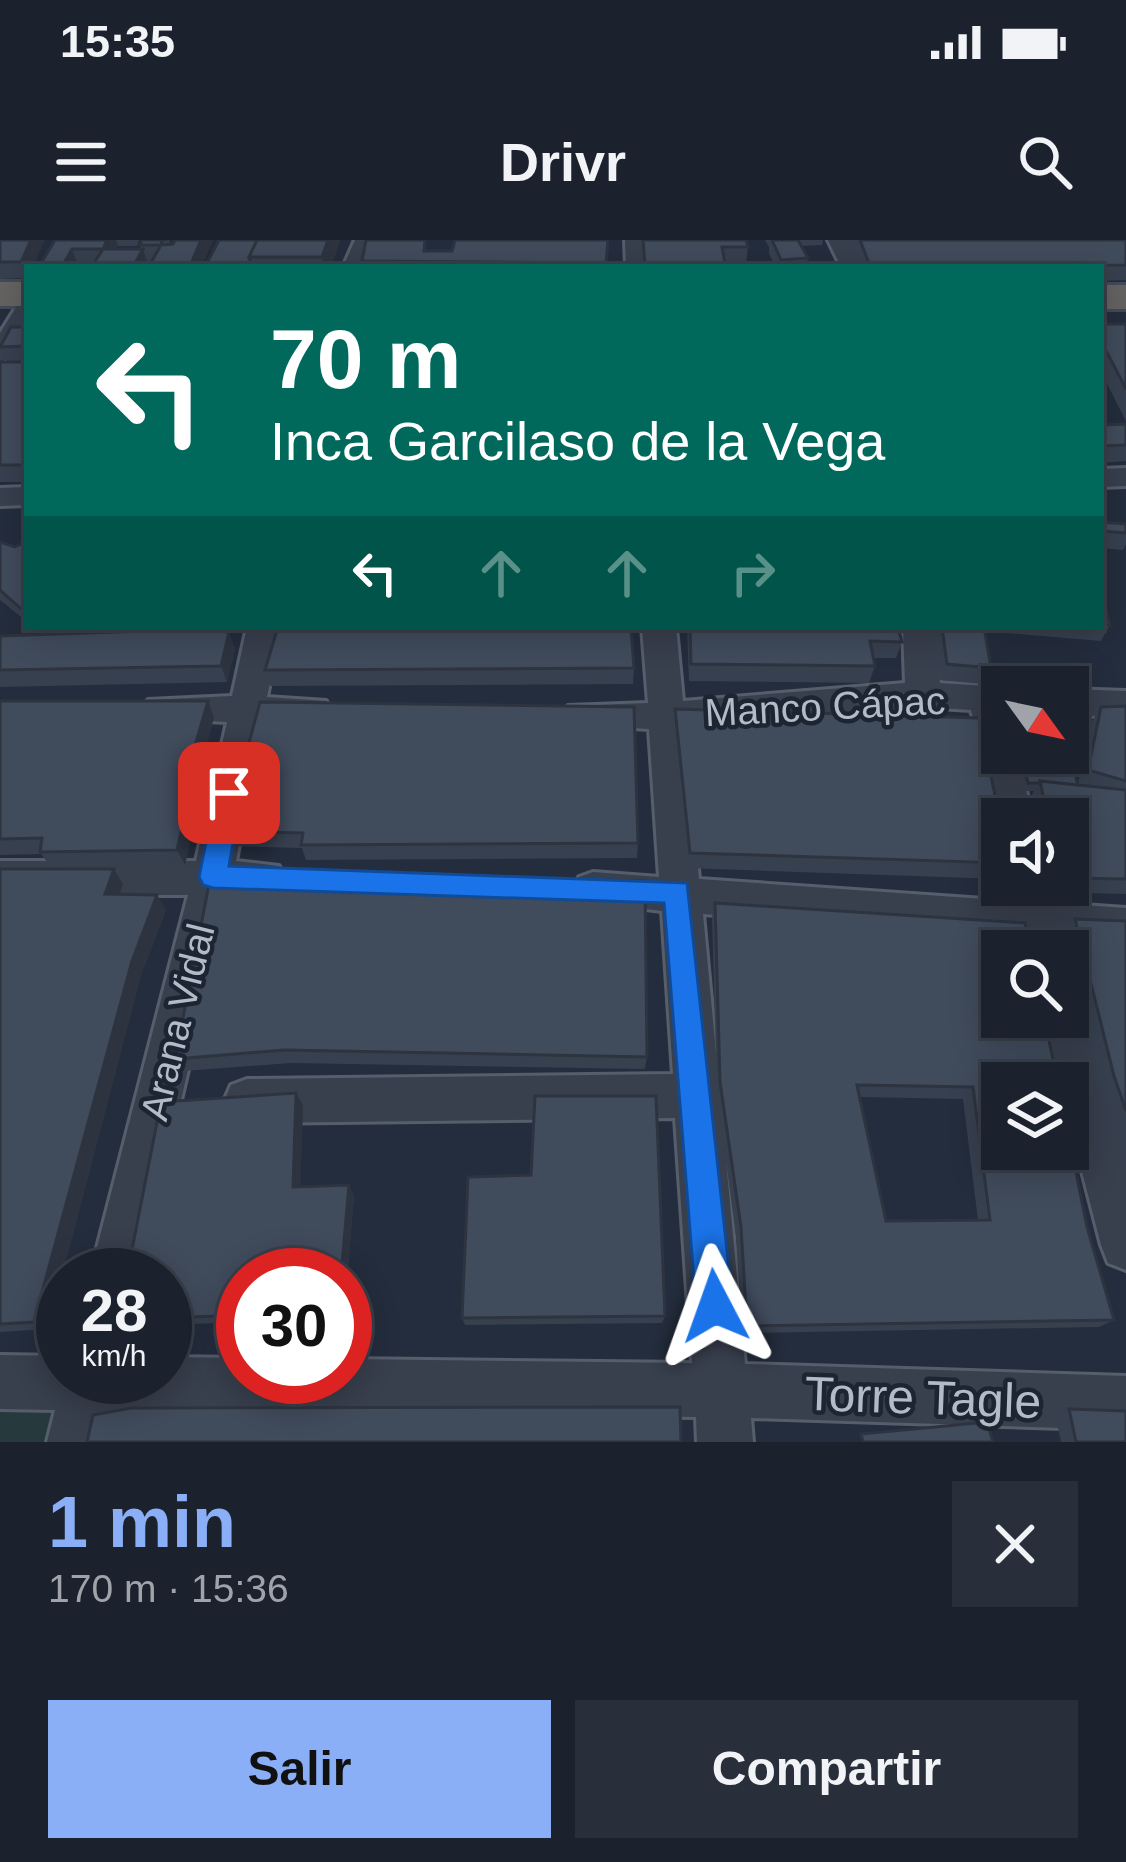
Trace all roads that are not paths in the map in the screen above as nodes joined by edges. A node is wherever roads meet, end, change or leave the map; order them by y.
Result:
1 (263, 630) edge
2 (659, 630) edge
3 (920, 630) edge
4 (923, 694) junction
5 (981, 699) edge
6 (1089, 703) edge
7 (1126, 704) edge
8 (133, 709) edge
9 (244, 709) junction
10 (338, 710) edge
11 (547, 714) edge
12 (663, 716) junction
13 (213, 877) junction
14 (0, 878) edge
15 (306, 880) edge
16 (562, 888) edge
17 (677, 892) junction
18 (1037, 919) edge
19 (1126, 926) edge
20 (1070, 1038) edge
21 (698, 1096) junction
22 (158, 1102) junction
23 (1126, 1245) edge
24 (122, 1248) edge
25 (36, 1381) edge
26 (0, 1382) edge
27 (192, 1385) edge
28 (1126, 1403) edge
29 (84, 1404) edge
30 (723, 1416) edge
31 (75, 1442) edge

1 - 9 street, Arana Vidal
2 - 12 street
3 - 4 street
4 - 5 street, Manco Cápac
4 - 12 street, Manco Cápac
6 - 7 street
8 - 9 street
9 - 10 street
9 - 13 street, Arana Vidal
11 - 12 street, Manco Cápac
12 - 17 street
13 - 14 street
13 - 15 street
13 - 22 street, Arana Vidal
16 - 17 street
17 - 18 street
17 - 21 street
18 - 19 street
20 - 23 street
21 - 22 street
21 - 30 street
22 - 24 street, Arana Vidal
25 - 26 street, Torre Tagle
27 - 30 street, Torre Tagle
28 - 30 street, Torre Tagle
29 - 31 street

